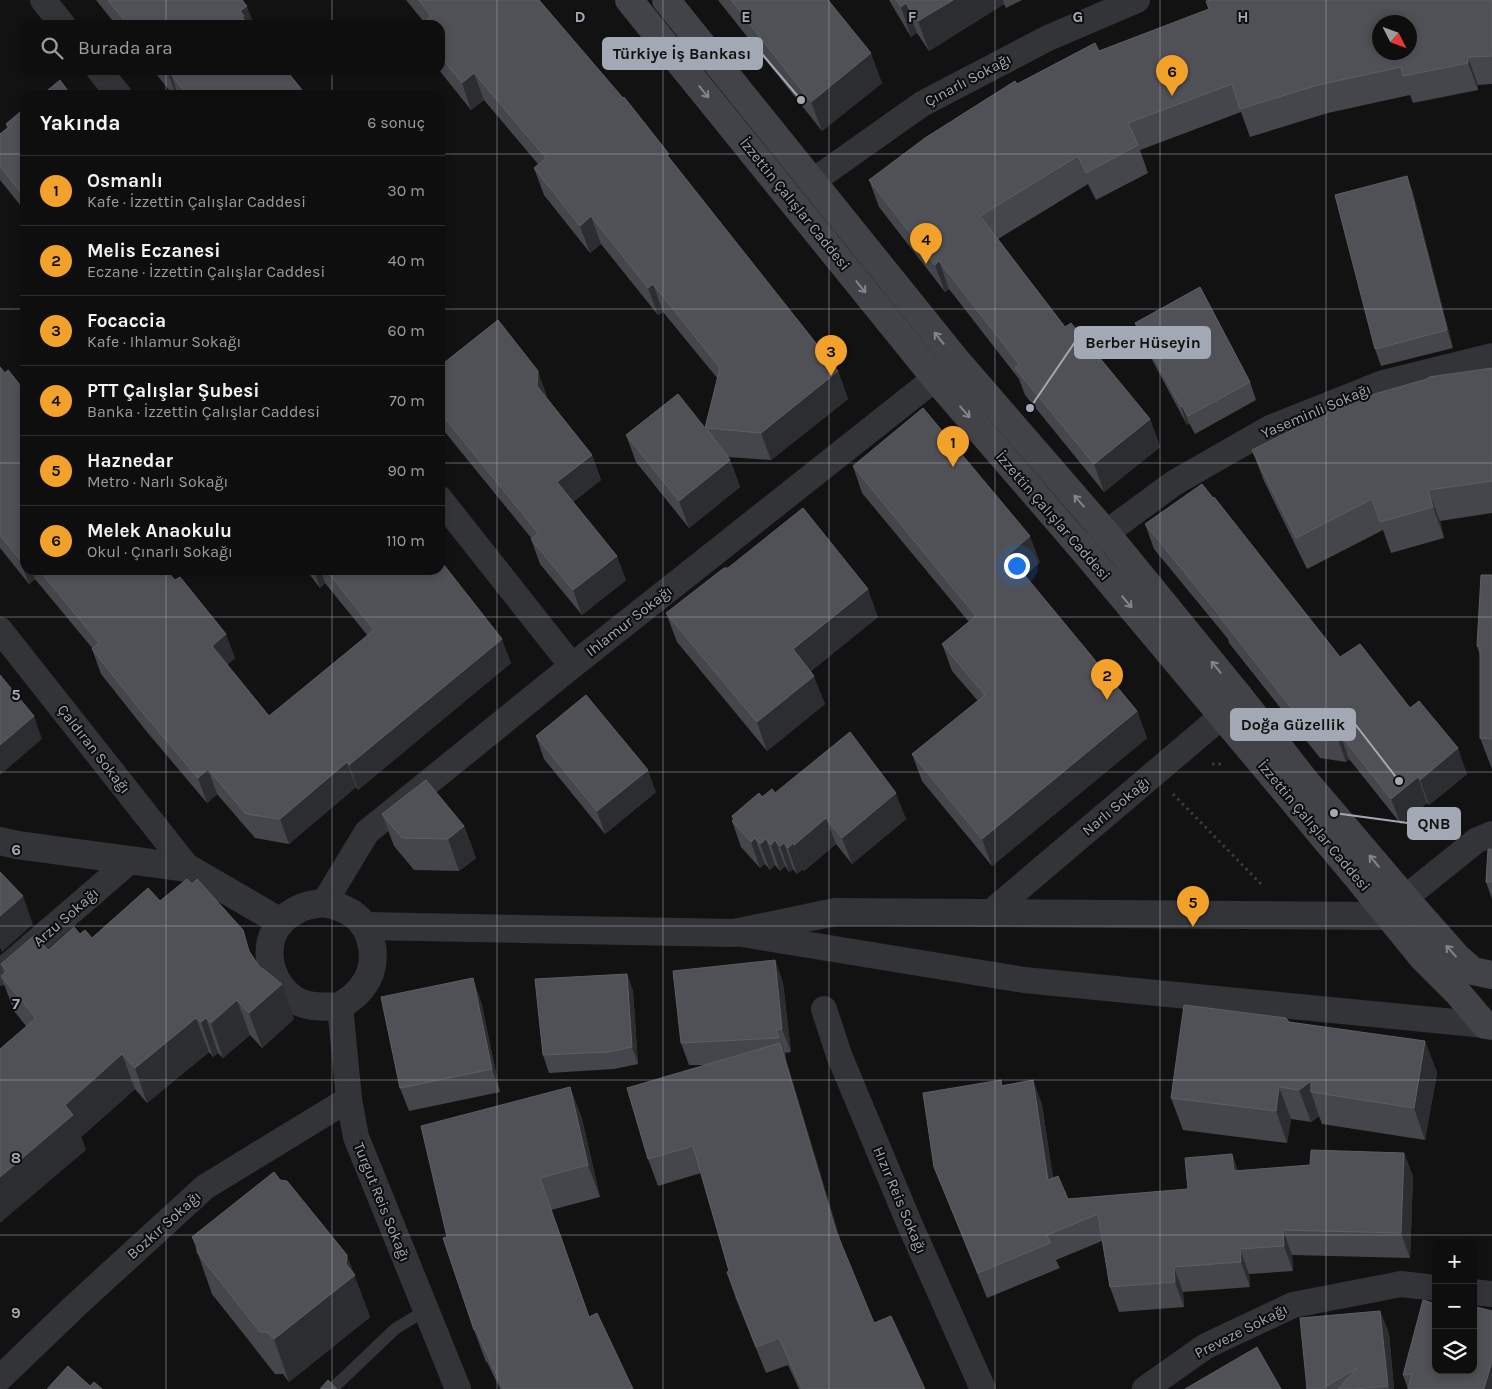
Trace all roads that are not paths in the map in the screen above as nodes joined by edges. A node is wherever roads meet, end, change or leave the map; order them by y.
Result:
1 (44, 0) edge
2 (629, 0) edge
3 (666, 0) edge
4 (1137, 0) edge
5 (59, 20) edge
6 (103, 75) edge
7 (115, 90) edge
8 (812, 181) junction
9 (1492, 356) edge
10 (957, 361) junction
11 (935, 378) junction
12 (445, 505) edge
13 (1106, 532) junction
14 (1085, 552) junction
15 (0, 630) edge
16 (572, 666) junction
17 (1230, 706) junction
18 (1492, 834) edge
19 (0, 841) edge
20 (132, 860) junction
21 (188, 868) junction
22 (324, 903) junction
23 (1397, 907) junction
24 (990, 913) junction
25 (281, 922) junction
26 (364, 926) junction
27 (734, 933) junction
28 (0, 973) edge
29 (1492, 975) edge
30 (340, 1006) junction
31 (824, 1008) dead end
32 (1488, 1025) edge
33 (349, 1099) junction
34 (1432, 1288) edge
35 (1477, 1292) edge
36 (1492, 1294) edge
37 (426, 1310) junction
38 (0, 1378) edge
39 (332, 1389) edge
40 (458, 1389) edge
41 (983, 1389) edge
42 (1145, 1389) edge

1 - 5 street
2 -> 11 main road, İzzettin Çalışlar Caddesi
3 - 8 main road, İzzettin Çalışlar Caddesi
4 - 8 street, Çınarlı Sokağı
6 - 7 street
10 -> 8 main road, İzzettin Çalışlar Caddesi
9 - 13 street, Yaseminli Sokağı
10 - 11 street, Ihlamur Sokağı
13 -> 10 main road, İzzettin Çalışlar Caddesi
11 -> 14 main road, İzzettin Çalışlar Caddesi
11 - 16 street, Ihlamur Sokağı
12 - 16 street
13 - 14 street, Yaseminli Sokağı
17 -> 13 main road, İzzettin Çalışlar Caddesi
14 -> 17 main road, İzzettin Çalışlar Caddesi
15 - 21 street, Çaldıran Sokağı
16 - 22 street, Ihlamur Sokağı
17 - 23 main road, İzzettin Çalışlar Caddesi
17 - 24 street, Narlı Sokağı
18 - 23 street
19 - 20 street
20 - 21 street
20 - 28 street, Arzu Sokağı
21 - 25 street
22 - 25 street
22 - 26 street
23 - 24 street
29 -> 23 main road
23 - 32 main road, İzzettin Çalışlar Caddesi
24 - 27 street
25 - 30 street
26 - 27 street
26 - 30 street
27 - 32 street
30 - 33 street, Turgut Reis Sokağı
31 - 41 street, Hızır Reis Sokağı
33 - 37 street, Turgut Reis Sokağı
33 - 38 street, Bozkır Sokağı
34 - 42 street, Preveze Sokağı
35 - 36 street
37 - 39 lane
37 - 40 street, Turgut Reis Sokağı

